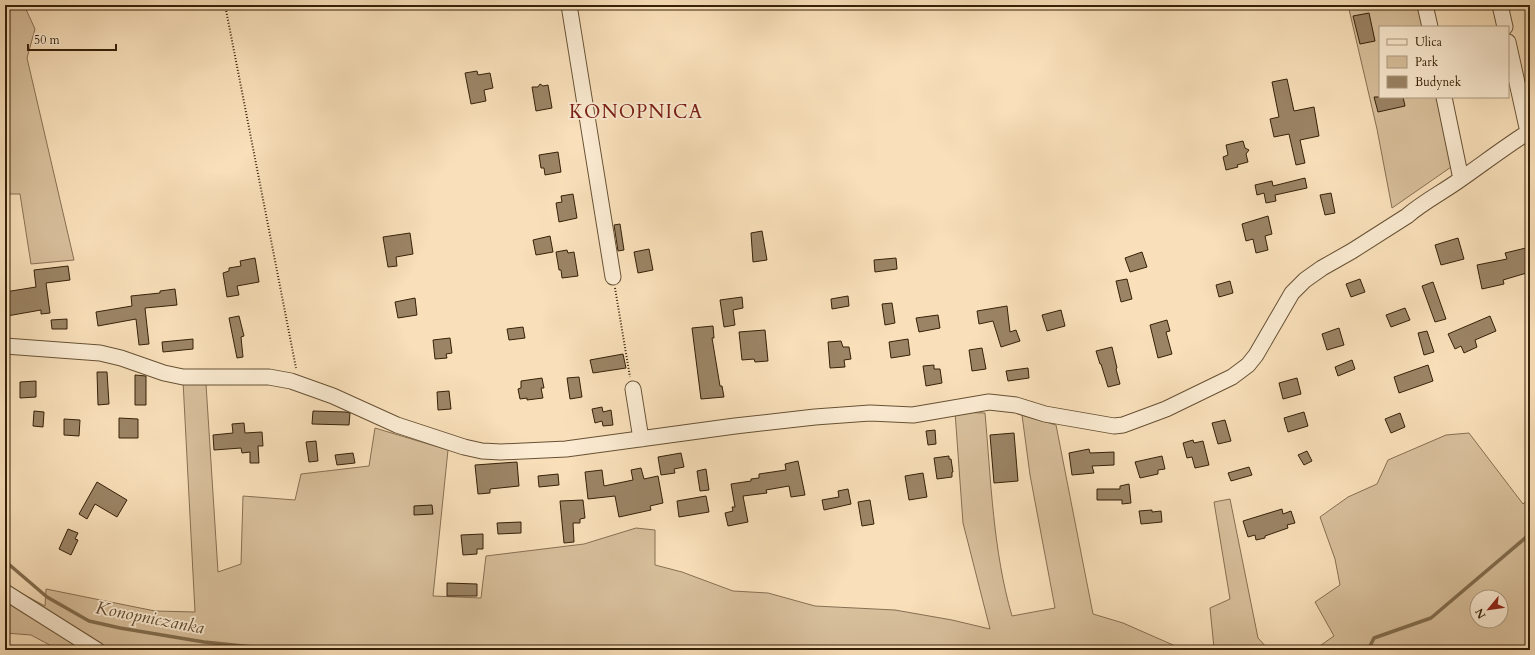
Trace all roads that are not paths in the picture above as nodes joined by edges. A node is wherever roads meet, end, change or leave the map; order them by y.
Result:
1 (569, 5) edge
2 (1425, 5) edge
3 (1500, 5) edge
4 (1430, 26) edge
5 (1505, 26) edge
6 (1509, 46) edge
7 (1444, 98) edge
8 (1529, 132) edge
9 (1461, 179) junction
10 (614, 277) road end
11 (5, 346) edge
12 (632, 389) road end
13 (641, 439) junction
14 (5, 592) edge
15 (97, 650) edge

1 - 10 street
2 - 4 street
3 - 5 street
6 - 8 street
7 - 9 street
8 - 9 street
9 - 13 street
11 - 13 street
12 - 13 street
14 - 15 street

